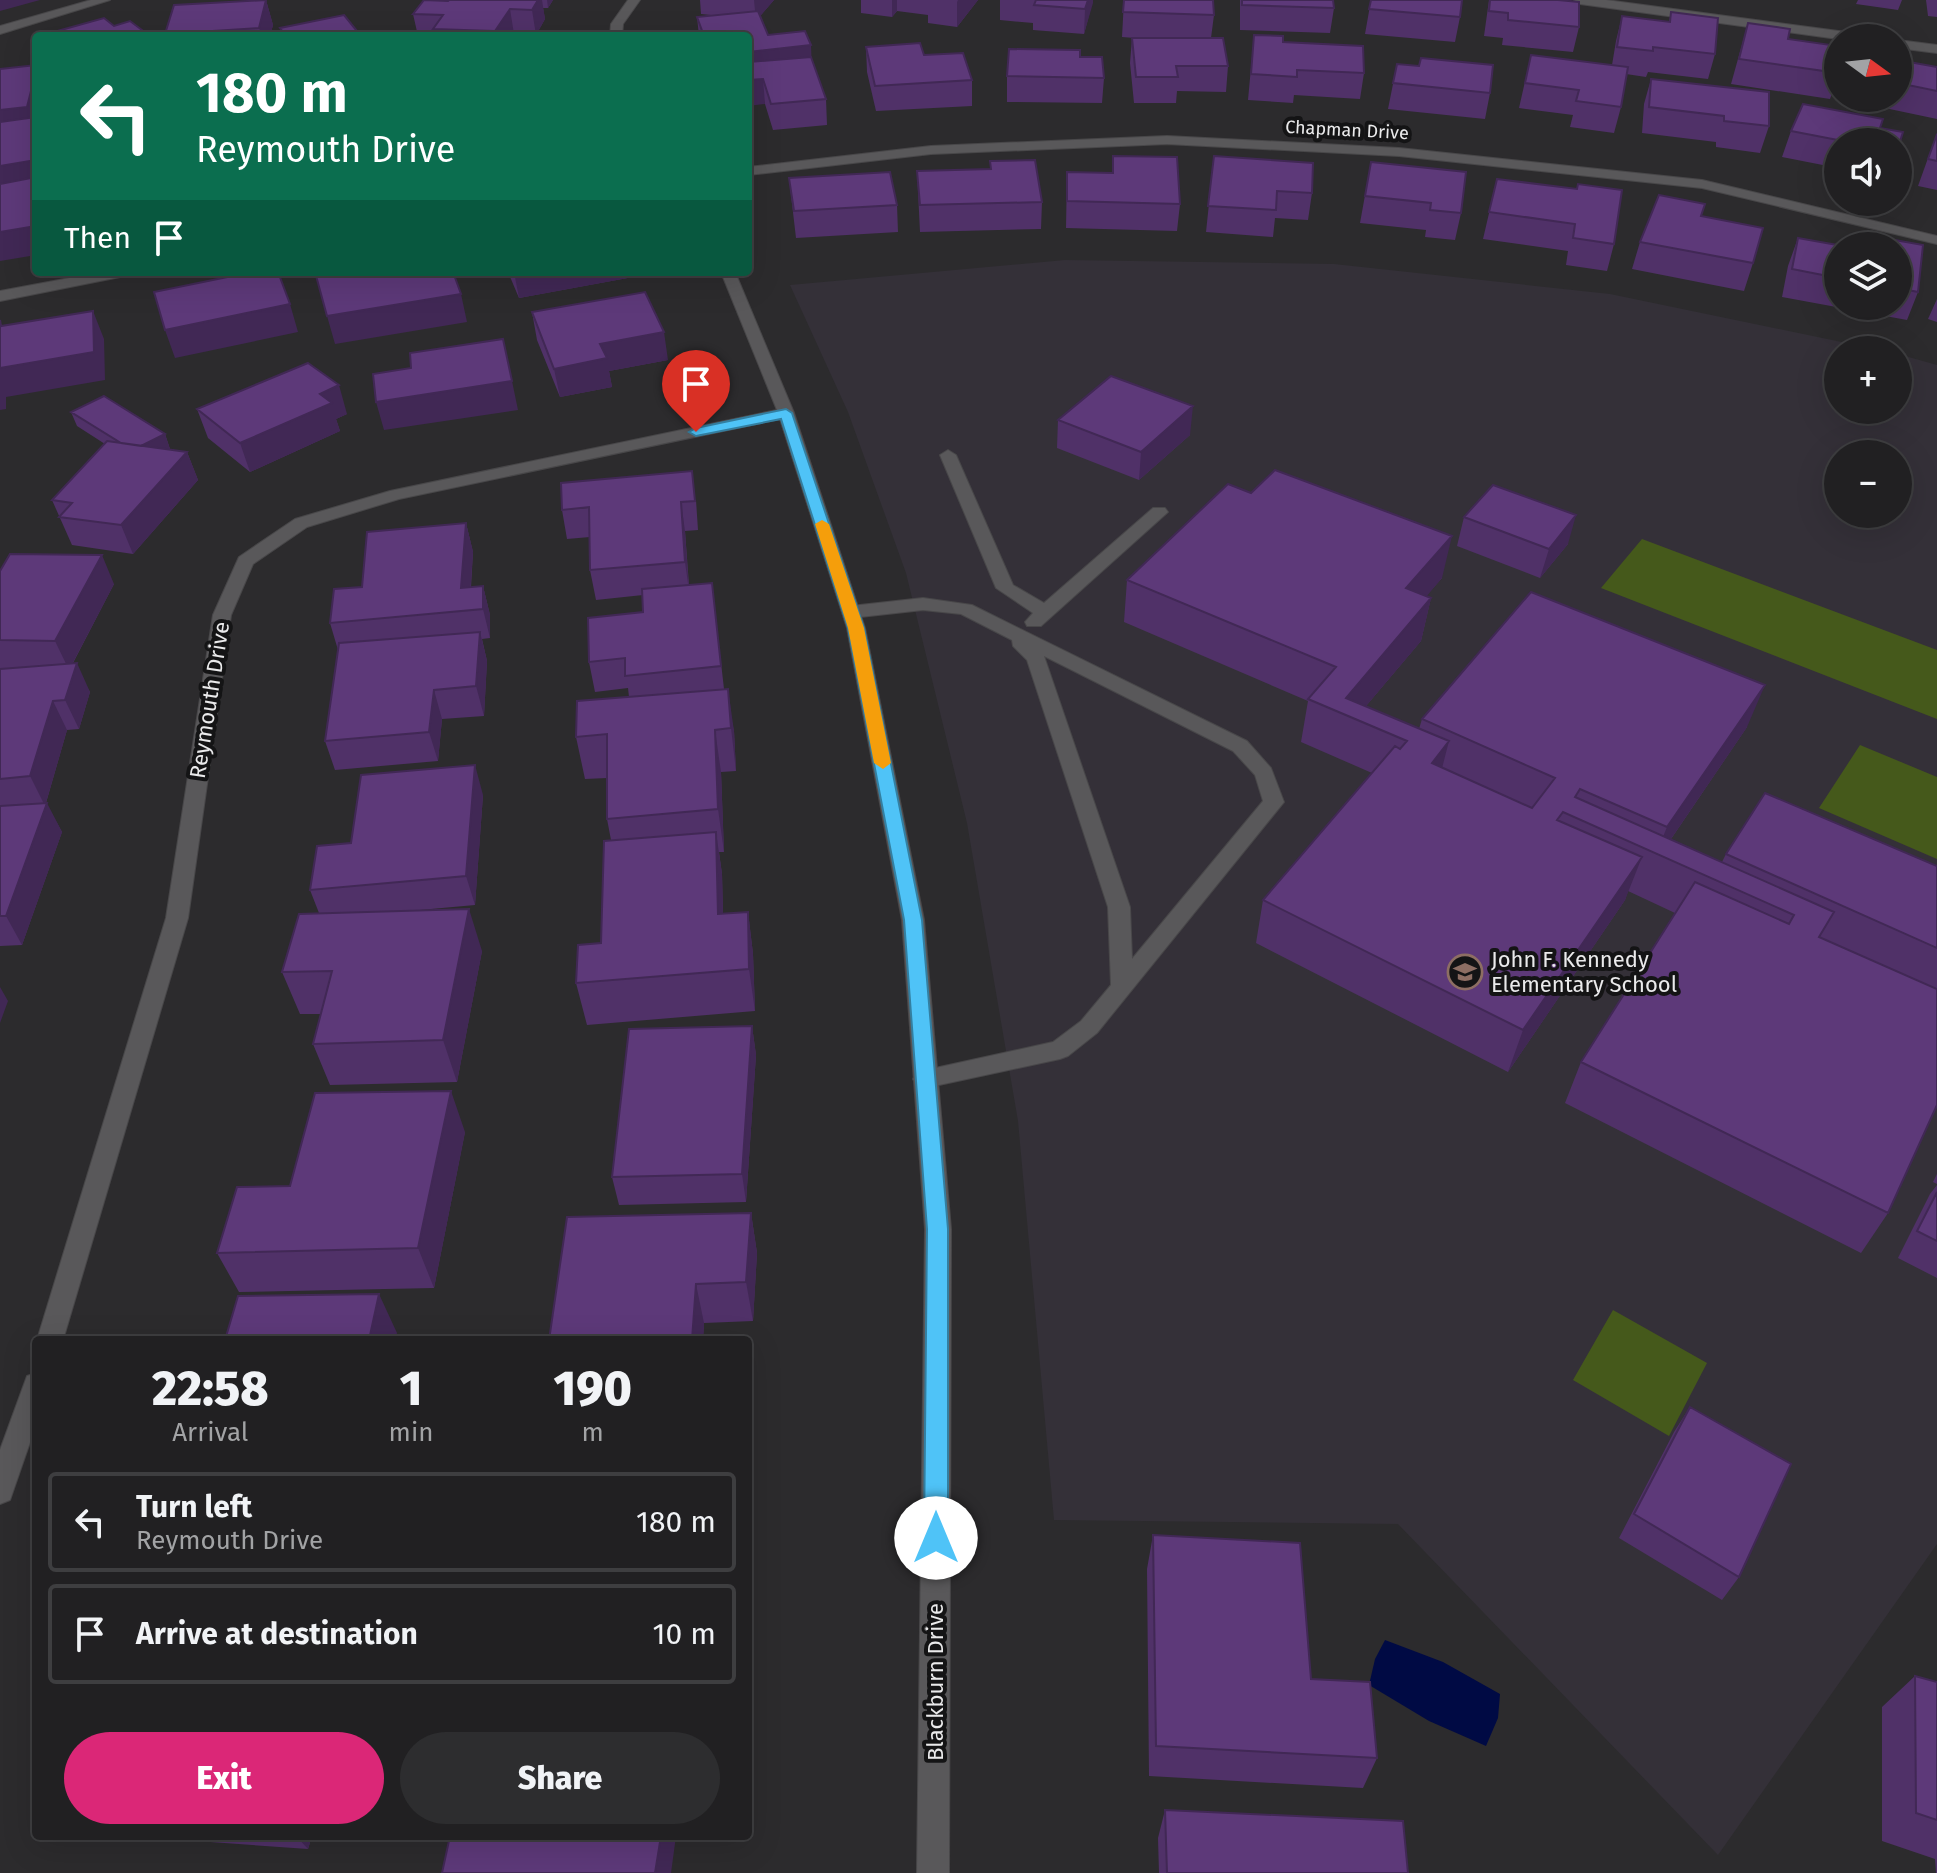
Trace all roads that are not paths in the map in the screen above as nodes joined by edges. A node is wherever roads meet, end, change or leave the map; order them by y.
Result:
1 (104, 0) edge
2 (634, 0) edge
3 (1580, 0) edge
4 (0, 30) edge
5 (616, 32) edge
6 (1824, 33) edge
7 (1912, 46) edge
8 (1937, 49) edge
9 (752, 171) edge
10 (1937, 240) edge
11 (104, 276) edge
12 (730, 276) edge
13 (0, 296) edge
14 (786, 413) junction
15 (948, 455) dead end
16 (1159, 512) dead end
17 (851, 612) junction
18 (1045, 612) junction
19 (1013, 633) junction
20 (1122, 988) junction
21 (925, 1079) junction
22 (51, 1336) edge
23 (32, 1397) edge
24 (0, 1491) edge
25 (933, 1873) edge

1 - 4 street
2 - 5 street
3 - 6 street
7 - 8 street
9 - 10 street, Chapman Drive
11 - 13 street
12 - 14 street, Blackburn Drive
14 - 17 street, Blackburn Drive
14 - 22 street, Reymouth Drive
15 - 18 street
16 - 18 street
17 - 19 street
17 - 21 street, Blackburn Drive
18 - 19 street
19 - 20 street
19 - 20 street
20 - 21 street
21 - 25 street, Blackburn Drive
23 - 24 street

